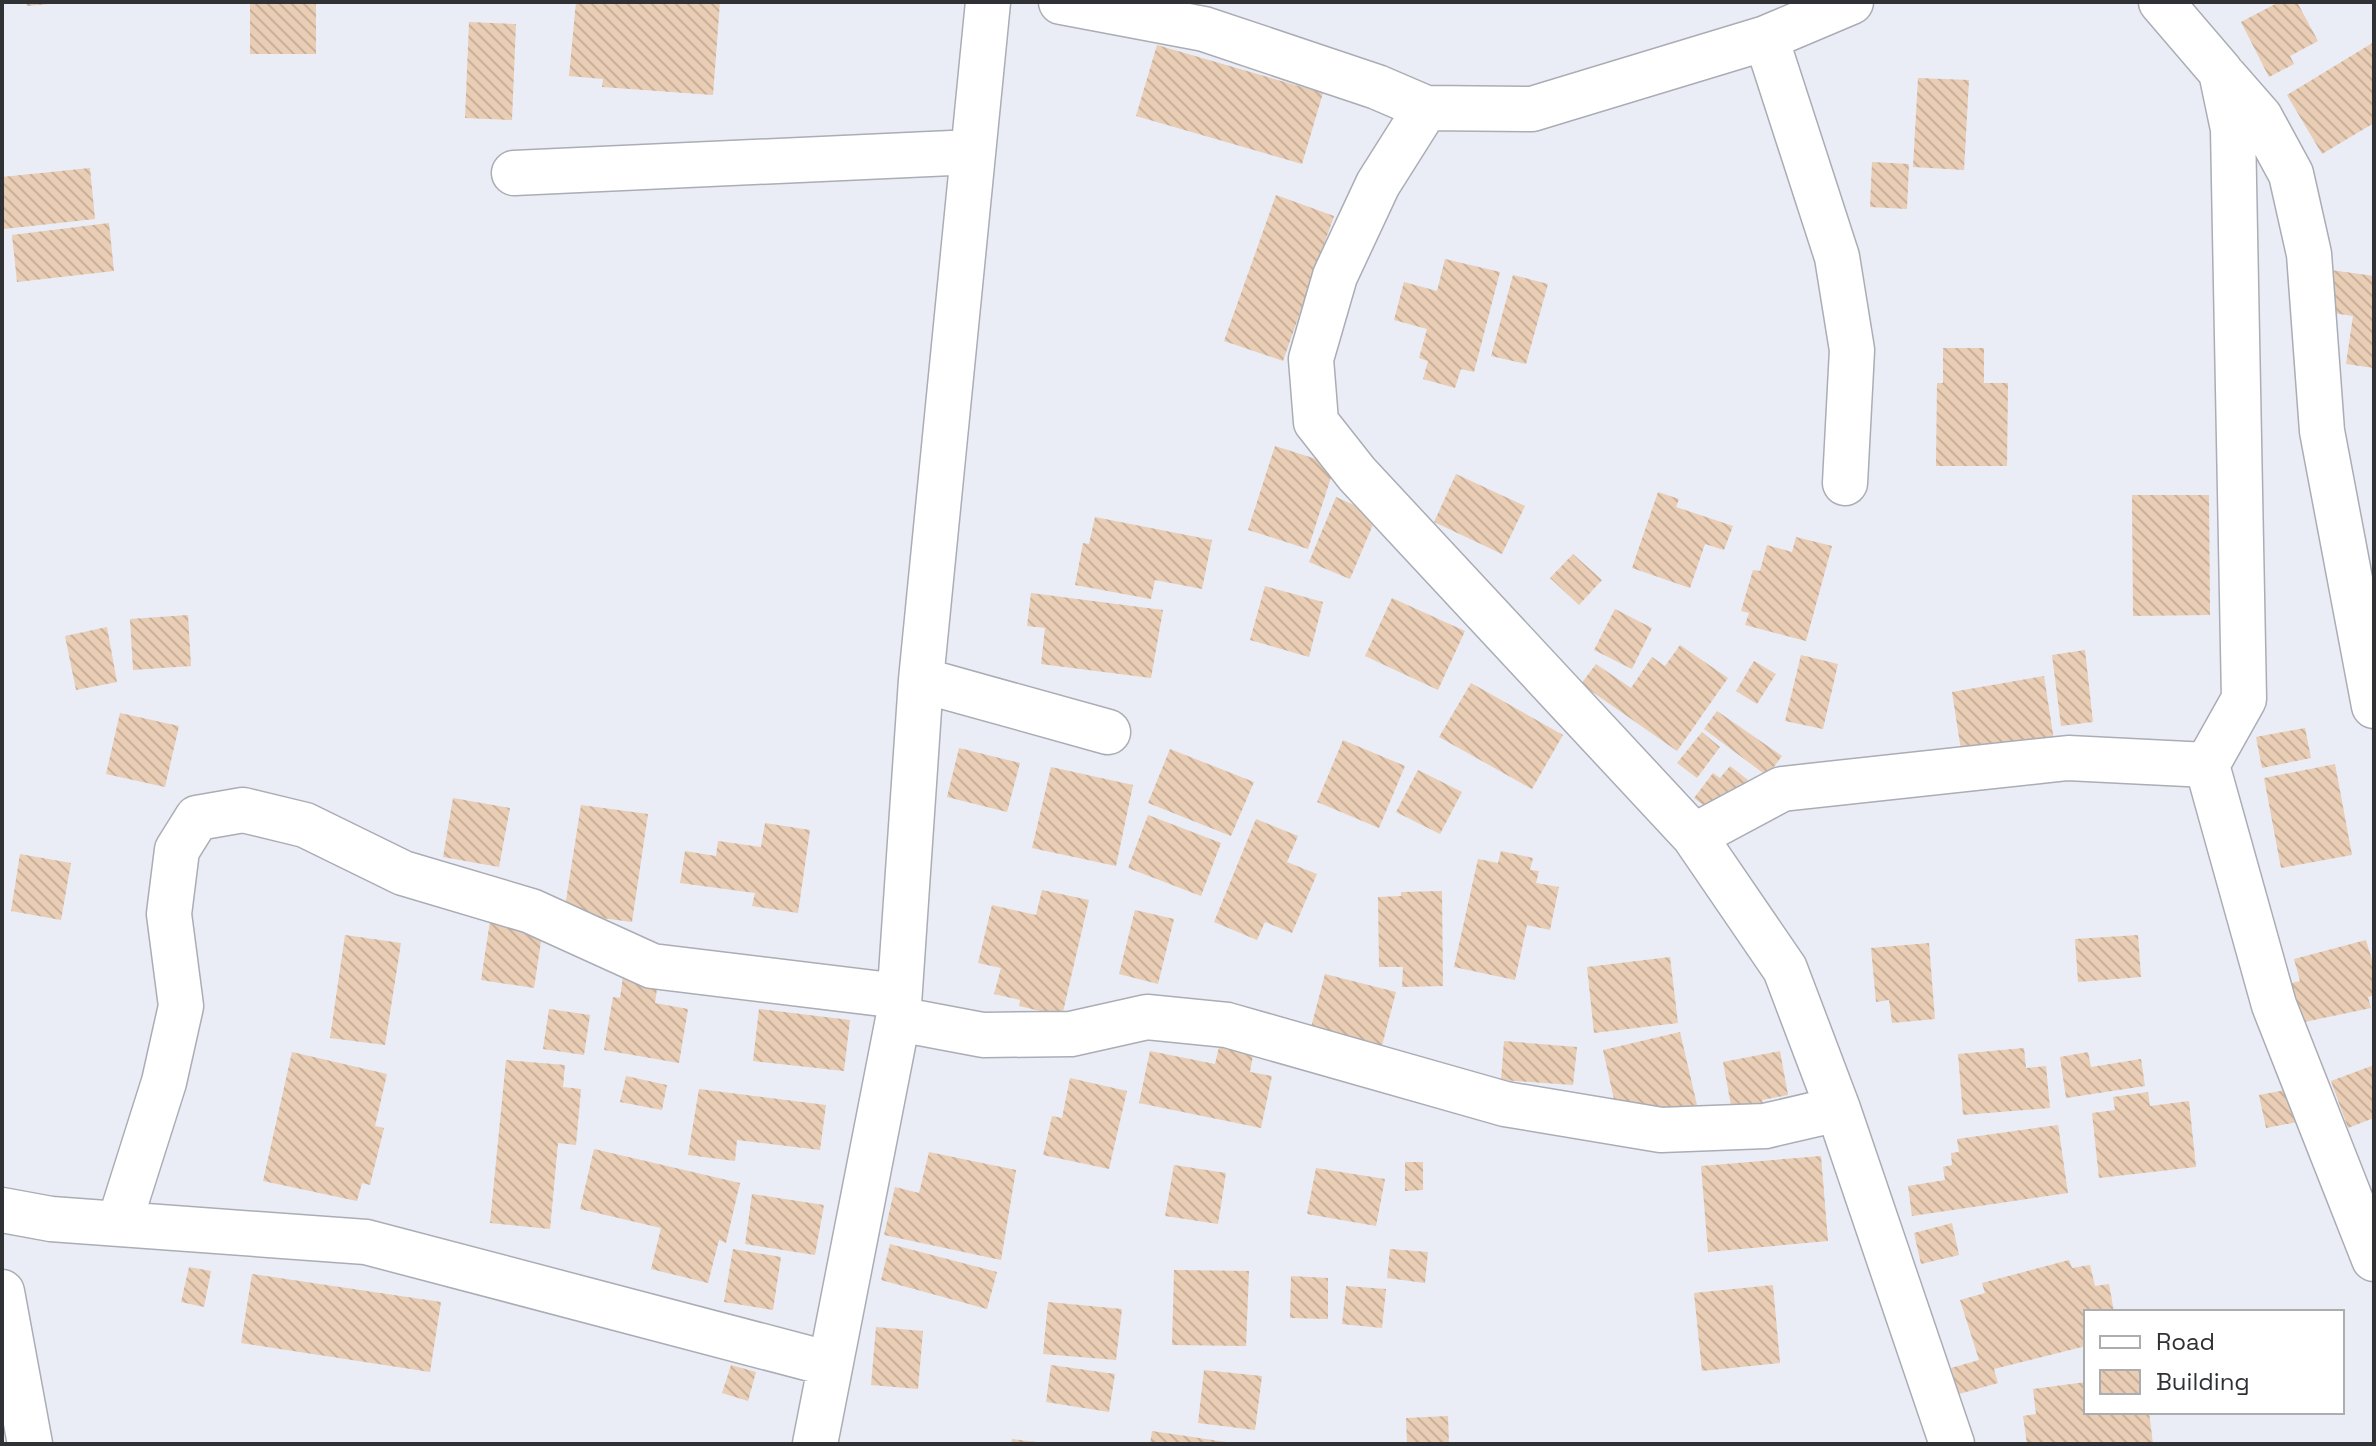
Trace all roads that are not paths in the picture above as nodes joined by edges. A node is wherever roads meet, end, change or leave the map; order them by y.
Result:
1 (988, 2) edge
2 (1061, 2) edge
3 (1851, 2) edge
4 (2161, 2) edge
5 (1212, 15) edge
6 (1766, 38) junction
7 (2221, 72) junction
8 (1426, 108) junction
9 (973, 152) junction
10 (514, 173) dead end
11 (1845, 483) dead end
12 (921, 680) junction
13 (2374, 706) edge
14 (1108, 732) dead end
15 (2207, 765) junction
16 (1694, 836) junction
17 (898, 1008) junction
18 (1838, 1109) junction
19 (2, 1210) edge
20 (119, 1224) junction
21 (2374, 1259) edge
22 (2, 1292) edge
23 (830, 1364) junction
24 (30, 1444) edge
25 (815, 1444) edge
26 (1952, 1444) edge

1 - 9 street
2 - 5 street
3 - 6 street
4 - 7 street
5 - 8 street
6 - 8 street
6 - 11 street
7 - 13 street
7 - 15 street
8 - 16 street
9 - 10 street
9 - 12 street
12 - 14 street
12 - 17 street
15 - 16 street
15 - 21 street
16 - 18 street
17 - 18 street
17 - 20 street
17 - 23 street
18 - 26 street
19 - 20 street
20 - 23 street
22 - 24 street
23 - 25 street

